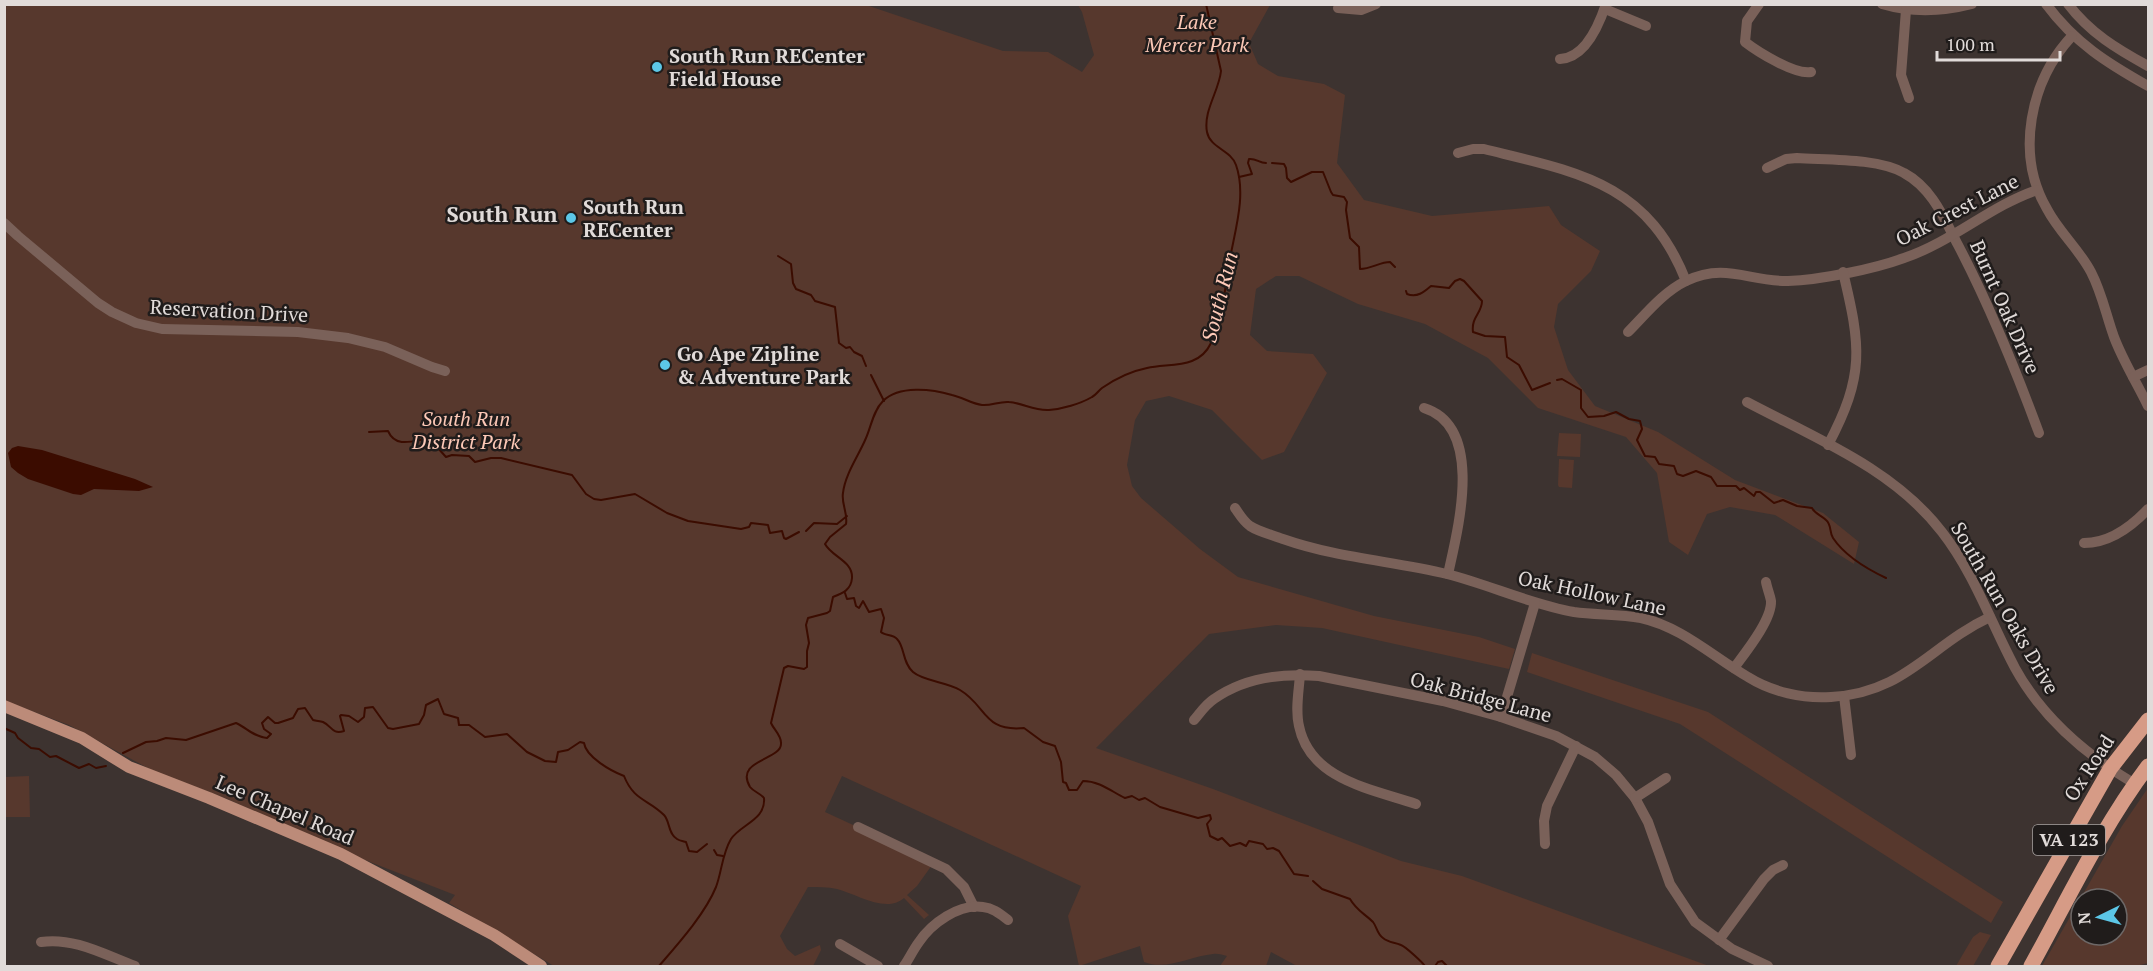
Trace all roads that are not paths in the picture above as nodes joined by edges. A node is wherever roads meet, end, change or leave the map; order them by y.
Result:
1 (1376, 4) edge
2 (1759, 4) edge
3 (1882, 4) edge
4 (1971, 4) edge
5 (2046, 4) edge
6 (2068, 4) edge
7 (1606, 7) edge
8 (1338, 8) dead end
9 (1906, 10) junction
10 (1646, 26) dead end
11 (2072, 36) junction
12 (1560, 60) dead end
13 (2148, 66) edge
14 (1811, 72) dead end
15 (2148, 86) edge
16 (1909, 98) dead end
17 (1458, 153) dead end
18 (1767, 168) dead end
19 (2037, 190) junction
20 (4, 223) edge
21 (1952, 234) junction
22 (1844, 272) junction
23 (1686, 281) junction
24 (1628, 332) dead end
25 (2148, 370) edge
26 (445, 371) dead end
27 (2133, 377) junction
28 (1747, 402) dead end
29 (2148, 406) edge
30 (1424, 408) dead end
31 (2039, 433) dead end
32 (1828, 445) junction
33 (1235, 508) dead end
34 (2148, 509) edge
35 (2084, 543) dead end
36 (1448, 574) junction
37 (1766, 582) dead end
38 (1535, 603) junction
39 (1990, 616) junction
40 (1734, 668) junction
41 (1300, 675) junction
42 (1844, 696) junction
43 (4, 706) edge
44 (1501, 717) junction
45 (1194, 720) dead end
46 (2148, 720) edge
47 (1576, 746) junction
48 (1851, 755) dead end
49 (2148, 766) edge
50 (2110, 769) junction
51 (1666, 778) dead end
52 (2135, 784) junction
53 (1635, 798) junction
54 (1416, 804) dead end
55 (858, 827) dead end
56 (1545, 844) dead end
57 (1783, 866) dead end
58 (974, 907) junction
59 (1008, 920) dead end
60 (1719, 940) junction
61 (40, 942) dead end
62 (840, 944) dead end
63 (135, 966) edge
64 (541, 966) edge
65 (878, 966) edge
66 (904, 966) edge
67 (1768, 966) edge
68 (1998, 966) edge
69 (2031, 966) edge

1 - 8 street
2 - 14 street
3 - 9 street
4 - 9 street
5 - 11 street
6 - 13 street
7 - 10 street
7 - 12 street
9 - 16 street
11 - 15 street
11 - 19 street
17 - 23 street
18 - 21 street, Burnt Oak Drive
19 - 21 street, Oak Crest Lane
19 - 27 street
20 - 26 street, Reservation Drive
21 - 22 street, Oak Crest Lane
21 - 31 street, Burnt Oak Drive
22 - 23 street, Oak Crest Lane
22 - 32 street
23 - 24 street, Oak Crest Lane
25 - 27 street
27 - 29 street
28 - 32 street, South Run Oaks Drive
30 - 36 street
32 - 39 street, South Run Oaks Drive
33 - 36 street, Oak Hollow Lane
34 - 35 street
36 - 38 street, Oak Hollow Lane
37 - 40 street
38 - 40 street, Oak Hollow Lane
38 - 44 street
39 - 42 street, Oak Hollow Lane
39 - 50 street, South Run Oaks Drive
40 - 42 street, Oak Hollow Lane
41 - 44 street, Oak Bridge Lane
41 - 45 street, Oak Bridge Lane
41 - 54 street
42 - 48 street
43 - 64 main road, Lee Chapel Road
44 - 47 street, Oak Bridge Lane
46 - 50 highway, Ox Road / VA 123
47 - 53 street, Oak Bridge Lane
47 - 56 street
49 - 52 highway, VA 123
50 - 52 street, South Run Oaks Drive
50 - 68 highway, Ox Road / VA 123
51 - 53 street
52 - 69 highway, VA 123
53 - 60 street, Oak Bridge Lane
55 - 58 street
57 - 60 street
58 - 59 street
58 - 66 street
60 - 67 street, Oak Bridge Lane
61 - 63 street
62 - 65 street

